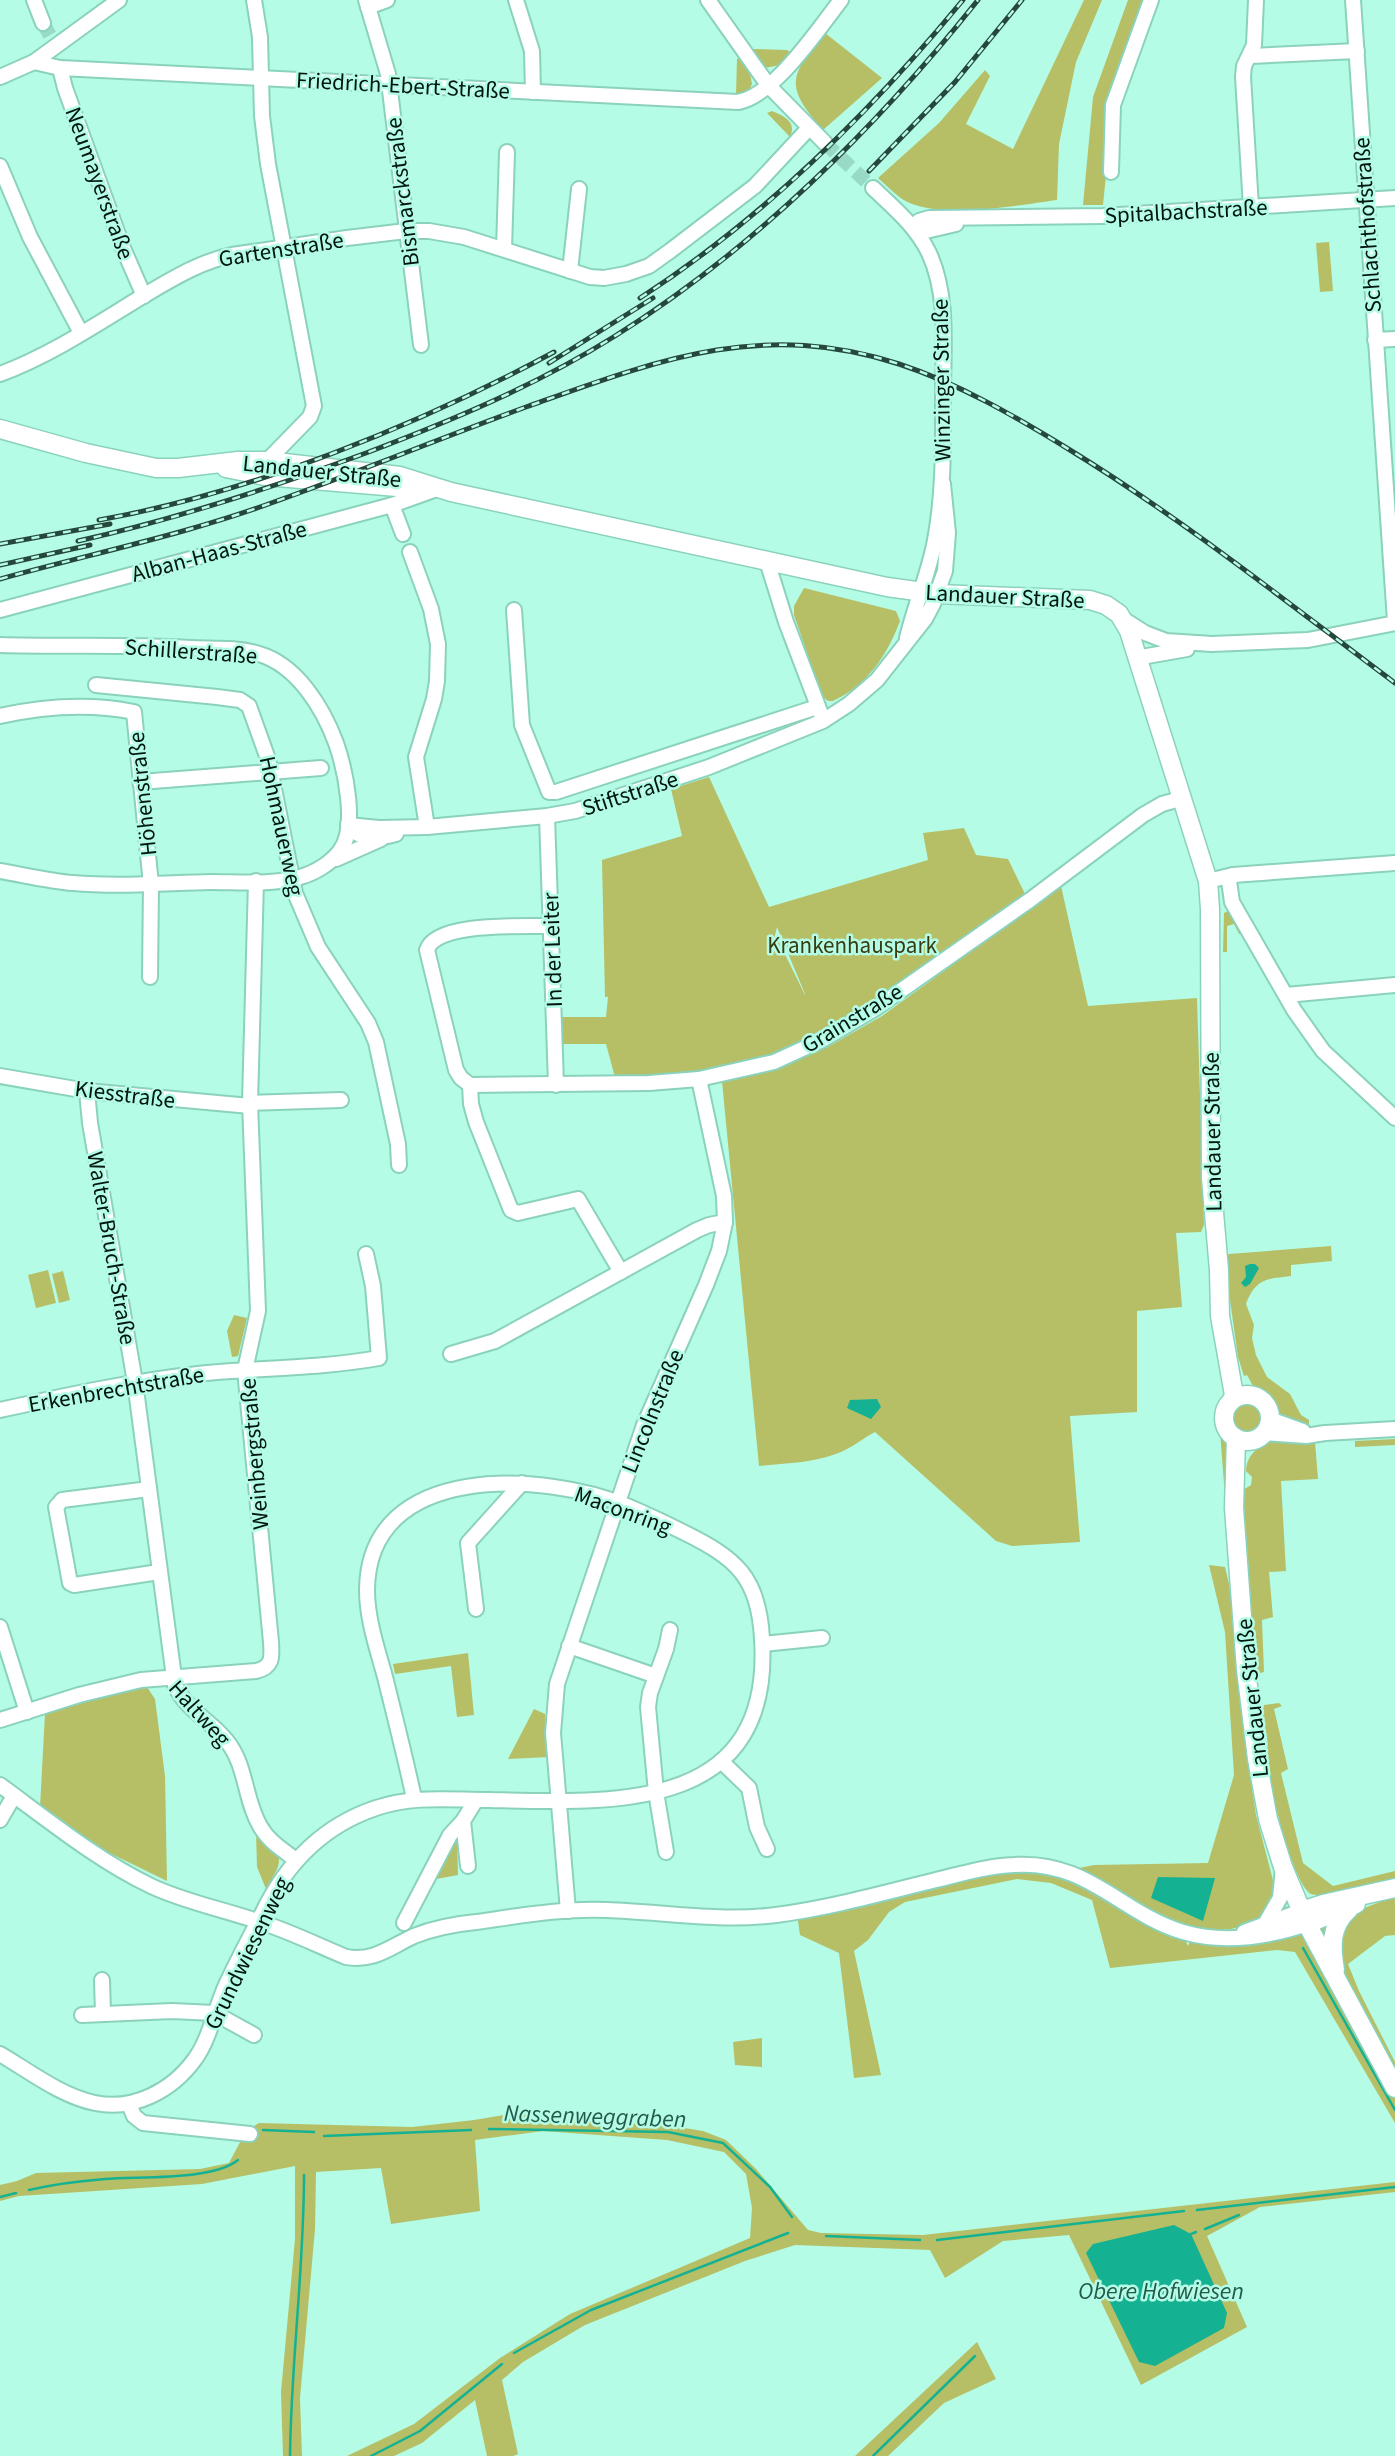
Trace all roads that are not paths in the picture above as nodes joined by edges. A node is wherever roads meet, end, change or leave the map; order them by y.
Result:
1 (34, 0) edge
2 (119, 0) edge
3 (254, 0) edge
4 (387, 0) edge
5 (516, 0) edge
6 (708, 0) edge
7 (841, 0) edge
8 (1152, 0) edge
9 (1256, 0) edge
10 (1353, 0) edge
11 (367, 3) edge
12 (43, 23) tunnel mouth
13 (1357, 51) junction
14 (1251, 56) junction
15 (33, 62) junction
16 (60, 68) junction
17 (784, 71) junction
18 (260, 76) junction
19 (0, 77) edge
20 (389, 84) junction
21 (768, 85) junction
22 (533, 92) junction
23 (791, 111) junction
24 (809, 128) junction
25 (825, 142) tunnel mouth
26 (507, 152) dead end
27 (0, 166) edge
28 (1111, 172) dead end
29 (873, 188) tunnel mouth
30 (579, 189) dead end
31 (1395, 198) edge
32 (1365, 199) junction
33 (1251, 207) junction
34 (913, 227) junction
35 (406, 231) junction
36 (282, 247) junction
37 (504, 249) junction
38 (570, 271) junction
39 (144, 296) junction
40 (81, 333) junction
41 (1395, 339) edge
42 (1375, 340) junction
43 (421, 345) dead end
44 (0, 374) edge
45 (0, 429) edge
46 (293, 436) junction
47 (1389, 449) edge
48 (267, 461) junction
49 (206, 465) junction
50 (299, 465) junction
51 (437, 489) junction
52 (392, 505) junction
53 (403, 534) dead end
54 (410, 552) dead end
55 (766, 561) junction
56 (929, 593) junction
57 (0, 610) edge
58 (514, 610) dead end
59 (1123, 619) junction
60 (1395, 622) edge
61 (1212, 644) junction
62 (0, 646) edge
63 (1136, 657) junction
64 (96, 685) dead end
65 (817, 707) junction
66 (0, 716) edge
67 (823, 721) junction
68 (321, 768) dead end
69 (271, 771) junction
70 (140, 782) junction
71 (1180, 799) junction
72 (547, 816) junction
73 (348, 825) junction
74 (428, 827) junction
75 (385, 837) junction
76 (328, 863) junction
77 (1395, 863) edge
78 (0, 871) edge
79 (1233, 875) junction
80 (290, 879) junction
81 (256, 881) junction
82 (1208, 884) junction
83 (151, 885) junction
84 (1232, 902) junction
85 (552, 926) junction
86 (150, 977) dead end
87 (1395, 985) edge
88 (1286, 995) junction
89 (0, 1076) edge
90 (699, 1079) junction
91 (470, 1085) junction
92 (556, 1085) junction
93 (87, 1091) junction
94 (341, 1100) dead end
95 (250, 1105) junction
96 (1395, 1118) edge
97 (399, 1165) dead end
98 (725, 1222) junction
99 (366, 1254) dead end
100 (621, 1272) junction
101 (451, 1354) dead end
102 (245, 1370) junction
103 (135, 1382) junction
104 (1241, 1398) junction
105 (0, 1410) edge
106 (1268, 1426) junction
107 (1395, 1429) edge
108 (1242, 1440) junction
109 (523, 1483) junction
110 (149, 1489) junction
111 (617, 1502) junction
112 (159, 1572) junction
113 (476, 1609) dead end
114 (0, 1627) edge
115 (670, 1630) dead end
116 (822, 1638) dead end
117 (763, 1644) junction
118 (569, 1646) junction
119 (173, 1676) junction
120 (656, 1676) junction
121 (27, 1712) junction
122 (0, 1720) edge
123 (721, 1761) junction
124 (0, 1785) edge
125 (656, 1792) junction
126 (14, 1796) junction
127 (414, 1798) junction
128 (476, 1800) junction
129 (557, 1801) junction
130 (0, 1820) edge
131 (463, 1821) junction
132 (767, 1849) dead end
133 (666, 1852) dead end
134 (296, 1860) junction
135 (468, 1867) dead end
136 (1283, 1867) junction
137 (1391, 1889) edge
138 (1350, 1907) junction
139 (568, 1911) junction
140 (1304, 1918) junction
141 (258, 1921) junction
142 (404, 1923) dead end
143 (1264, 1925) junction
144 (1217, 1937) junction
145 (103, 1980) dead end
146 (1340, 1987) junction
147 (214, 2013) junction
148 (103, 2014) junction
149 (82, 2015) dead end
150 (254, 2035) dead end
151 (0, 2054) edge
152 (1395, 2088) edge
153 (129, 2104) junction
154 (250, 2134) dead end

1 - 12 street
2 - 15 street
3 - 18 street
4 - 11 street
5 - 22 street
6 - 21 street
7 - 17 street, Friedrich-Ebert-Straße
8 - 28 street
9 - 14 street
10 - 13 street, Schlachthofstraße
11 - 20 street, Bismarckstraße
13 - 14 street
13 - 32 street, Schlachthofstraße
14 - 33 street
15 - 16 street, Friedrich-Ebert-Straße
15 - 19 street
16 - 18 street, Friedrich-Ebert-Straße
16 - 39 street, Neumayerstraße
17 - 21 street, Friedrich-Ebert-Straße
17 - 23 street
18 - 20 street, Friedrich-Ebert-Straße
18 - 36 street
20 - 22 street, Friedrich-Ebert-Straße
20 - 35 street, Bismarckstraße
21 - 22 street, Friedrich-Ebert-Straße
21 - 23 street
23 - 24 street
24 - 25 street
24 - 38 street, Gartenstraße
26 - 37 street
27 - 40 street
29 - 34 street, Winzinger Straße
30 - 38 street
31 - 32 street, Spitalbachstraße
32 - 33 street, Spitalbachstraße
32 - 42 street, Schlachthofstraße
33 - 34 street, Spitalbachstraße
34 - 56 street, Winzinger Straße
35 - 36 street, Gartenstraße
35 - 37 street, Gartenstraße
35 - 43 street, Bismarckstraße
36 - 39 street, Gartenstraße
36 - 46 street
37 - 38 street, Gartenstraße
39 - 40 street, Gartenstraße
40 - 44 street, Gartenstraße
41 - 42 street
42 - 47 street, Schlachthofstraße
45 - 49 main road, Landauer Straße
46 - 48 street
46 - 50 street
47 - 60 street, Schlachthofstraße
48 - 49 main road, Landauer Straße
48 - 50 main road, Landauer Straße
49 - 51 main road, Landauer Straße
50 - 51 main road, Landauer Straße
51 - 52 street, Alban-Haas-Straße
51 - 55 main road, Landauer Straße
52 - 53 street
52 - 57 street, Alban-Haas-Straße
54 - 74 street
55 - 56 main road, Landauer Straße
55 - 65 street
56 - 59 main road, Landauer Straße
56 - 67 street, Stiftstraße
58 - 65 street
59 - 61 street
59 - 63 main road, Landauer Straße
60 - 61 street
61 - 63 street
62 - 73 street, Schillerstraße
63 - 71 main road, Landauer Straße
64 - 69 street, Hohmauerweg
65 - 67 street
66 - 70 street, Höhenstraße
67 - 72 street, Stiftstraße
68 - 69 street
69 - 70 street
69 - 80 street, Hohmauerweg
70 - 83 street, Höhenstraße
71 - 82 main road, Landauer Straße
71 - 90 street, Grainstraße
72 - 74 street, Stiftstraße
72 - 85 street, In der Leiter
73 - 74 street, Stiftstraße
73 - 75 street, Stiftstraße
73 - 76 street, Schillerstraße
74 - 75 street, Stiftstraße
75 - 76 street, Stiftstraße
76 - 80 street
77 - 79 street
78 - 83 street
79 - 82 street
79 - 84 street
80 - 81 street
80 - 97 street, Hohmauerweg
81 - 83 street
81 - 95 street, Weinbergstraße
82 - 84 street
82 - 104 main road, Landauer Straße
83 - 86 street, Höhenstraße
84 - 88 street
85 - 91 street
85 - 92 street, In der Leiter
87 - 88 street
88 - 96 street
89 - 93 street, Kiesstraße
90 - 92 street, Grainstraße
90 - 98 street, Lincolnstraße
91 - 92 street, Grainstraße
91 - 100 street
93 - 95 street, Kiesstraße
93 - 103 street, Walter-Bruch-Straße
94 - 95 street
95 - 102 street, Weinbergstraße
98 - 100 street
98 - 111 street, Lincolnstraße
99 - 102 street, Erkenbrechtstraße
100 - 101 street
102 - 103 street, Erkenbrechtstraße
102 - 119 street, Weinbergstraße
103 - 105 street, Erkenbrechtstraße
103 - 110 street, Walter-Bruch-Straße
104 - 106 main road, Landauer Straße
104 - 108 main road, Landauer Straße
106 - 107 street
106 - 108 main road
108 - 136 main road, Landauer Straße
109 - 111 street, Maconring
109 - 113 street
109 - 127 street, Maconring
110 - 112 street, Walter-Bruch-Straße
110 - 112 street
111 - 117 street, Maconring
111 - 118 street, Lincolnstraße
112 - 119 street, Walter-Bruch-Straße
114 - 121 street
115 - 120 street
116 - 117 street
117 - 123 street, Maconring
118 - 120 street
118 - 129 street, Lincolnstraße
119 - 121 street, Haltweg
119 - 134 street, Haltweg
120 - 125 street
121 - 122 street, Haltweg
123 - 125 street, Maconring
123 - 132 street
124 - 126 street
125 - 129 street, Maconring
125 - 133 street
126 - 130 street
126 - 141 street
127 - 128 street, Maconring
127 - 134 street, Grundwiesenweg
128 - 129 street, Maconring
128 - 131 street
129 - 139 street, Lincolnstraße
131 - 135 street
131 - 142 street
134 - 141 street, Grundwiesenweg
136 - 140 main road, Landauer Straße
136 - 143 street
137 - 138 main road
137 - 140 main road
138 - 140 main road
138 - 146 main road
139 - 141 street
139 - 144 street
140 - 143 street
140 - 144 street
140 - 146 main road, Landauer Straße
141 - 147 street, Grundwiesenweg
143 - 144 street
145 - 148 street
146 - 152 main road, Landauer Straße
147 - 148 street
147 - 150 street
147 - 153 street, Grundwiesenweg
148 - 149 street
151 - 153 street, Grundwiesenweg
153 - 154 street

